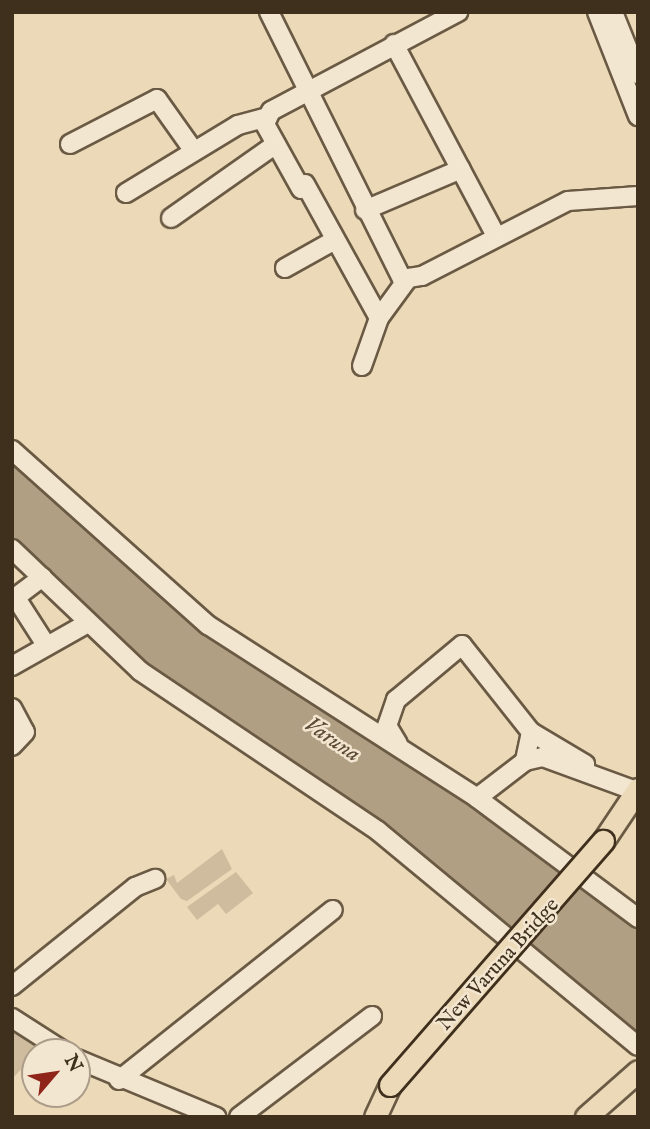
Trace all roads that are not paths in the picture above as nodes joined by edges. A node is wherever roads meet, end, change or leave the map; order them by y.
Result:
1 (270, 12) edge
2 (458, 12) edge
3 (597, 12) edge
4 (613, 12) edge
5 (394, 44) junction
6 (638, 74) edge
7 (307, 89) junction
8 (638, 117) edge
9 (265, 118) junction
10 (70, 144) dead end
11 (276, 144) junction
12 (194, 152) junction
13 (461, 169) junction
14 (126, 193) dead end
15 (638, 196) edge
16 (365, 210) junction
17 (171, 218) dead end
18 (495, 234) junction
19 (335, 240) junction
20 (285, 268) dead end
21 (406, 281) junction
22 (379, 318) junction
23 (362, 366) dead end
24 (12, 450) edge
25 (12, 549) edge
26 (43, 577) junction
27 (14, 599) edge
28 (88, 623) junction
29 (46, 645) junction
30 (12, 666) edge
31 (12, 708) edge
32 (531, 732) junction
33 (12, 746) edge
34 (396, 747) junction
35 (525, 761) junction
36 (598, 774) junction
37 (637, 790) edge
38 (477, 798) junction
39 (155, 879) dead end
40 (333, 909) dead end
41 (638, 918) edge
42 (12, 986) edge
43 (372, 1016) dead end
44 (12, 1018) edge
45 (43, 1038) edge
46 (638, 1046) edge
47 (91, 1066) edge
48 (638, 1071) edge
49 (119, 1080) junction
50 (216, 1117) edge
51 (239, 1117) edge
52 (375, 1117) edge
53 (586, 1117) edge

1 - 7 street
2 - 5 street
3 - 8 street
4 - 6 street
5 - 7 street
5 - 13 street
7 - 9 street
7 - 16 street
9 - 11 street
9 - 12 street
10 - 12 street
11 - 17 street
11 - 19 street
12 - 14 street
13 - 16 street
13 - 18 street
15 - 18 street
16 - 21 street
18 - 21 street
19 - 20 street
19 - 22 street
21 - 22 street
22 - 23 street
24 - 34 street
25 - 26 street
26 - 27 street
26 - 28 street
27 - 29 street
28 - 29 street
28 - 46 street
29 - 30 street
31 - 33 street
32 - 34 street
32 - 35 street
32 - 36 street
34 - 38 street
35 - 36 street
35 - 38 street
36 - 37 street
37 - 52 main road, New Varuna Bridge, bridge
38 - 41 street
39 - 42 street
40 - 49 street
43 - 51 street
44 - 45 street
47 - 49 street
48 - 53 main road
49 - 50 street

